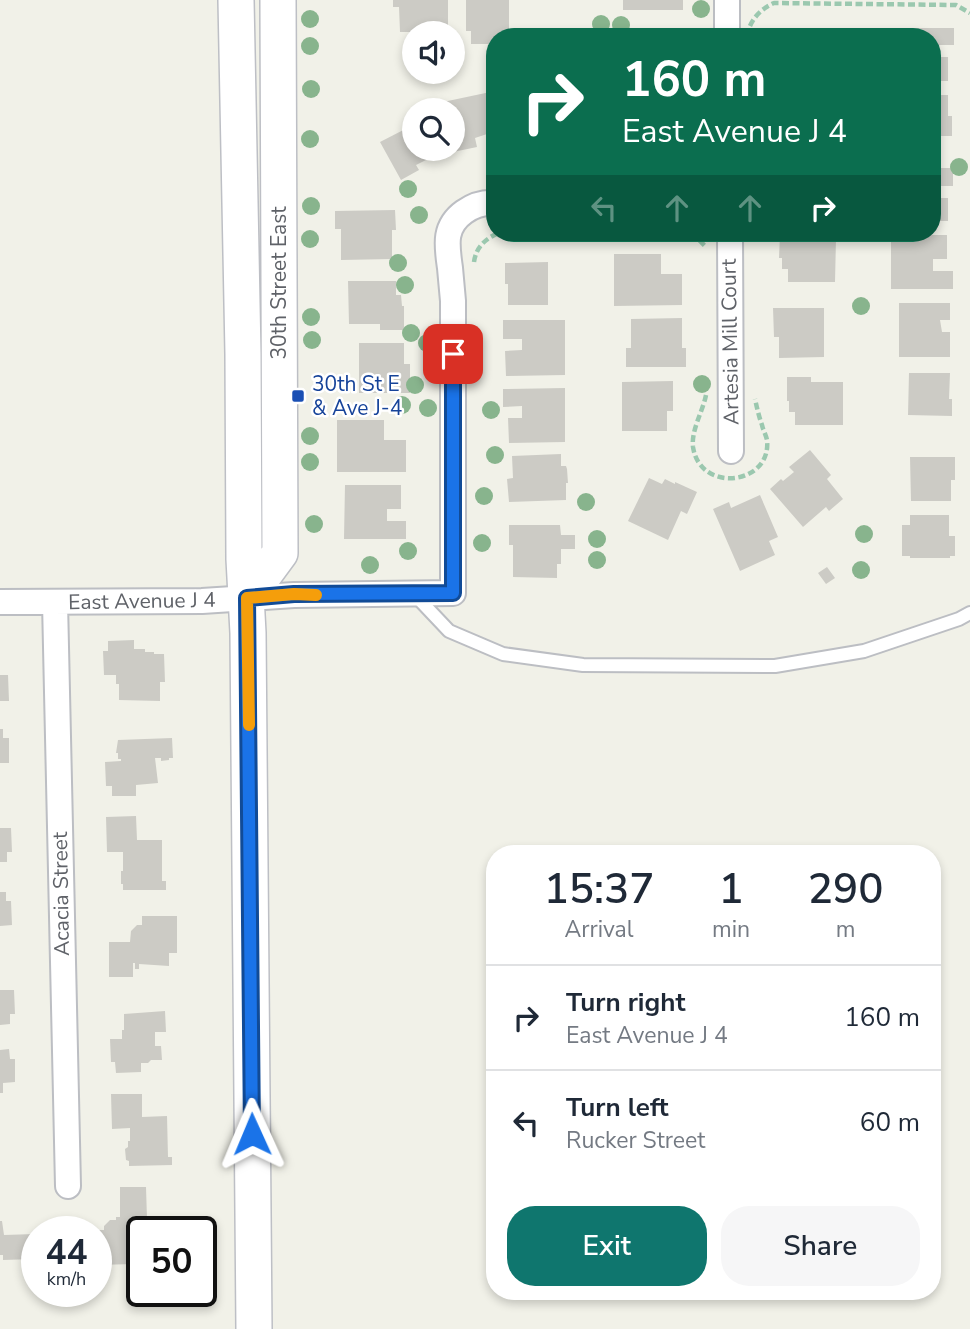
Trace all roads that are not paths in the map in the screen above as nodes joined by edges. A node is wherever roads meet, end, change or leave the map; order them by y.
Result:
1 (236, 0) edge
2 (278, 0) edge
3 (727, 0) edge
4 (736, 28) edge
5 (486, 202) edge
6 (730, 242) edge
7 (732, 451) dead end
8 (414, 594) junction
9 (247, 598) junction
10 (0, 602) edge
11 (55, 602) junction
12 (970, 613) edge
13 (68, 1186) dead end
14 (254, 1329) edge

1 - 9 main road, 30th Street East
2 - 9 main road, 30th Street East
3 - 4 street
5 - 8 street, East Avenue J 4
6 - 7 street, Artesia Mill Court
8 - 9 street, East Avenue J 4
8 - 12 lane
9 - 11 street, East Avenue J 4
9 - 14 main road, 30th Street East
10 - 11 street, East Avenue J 4
11 - 13 street, Acacia Street

